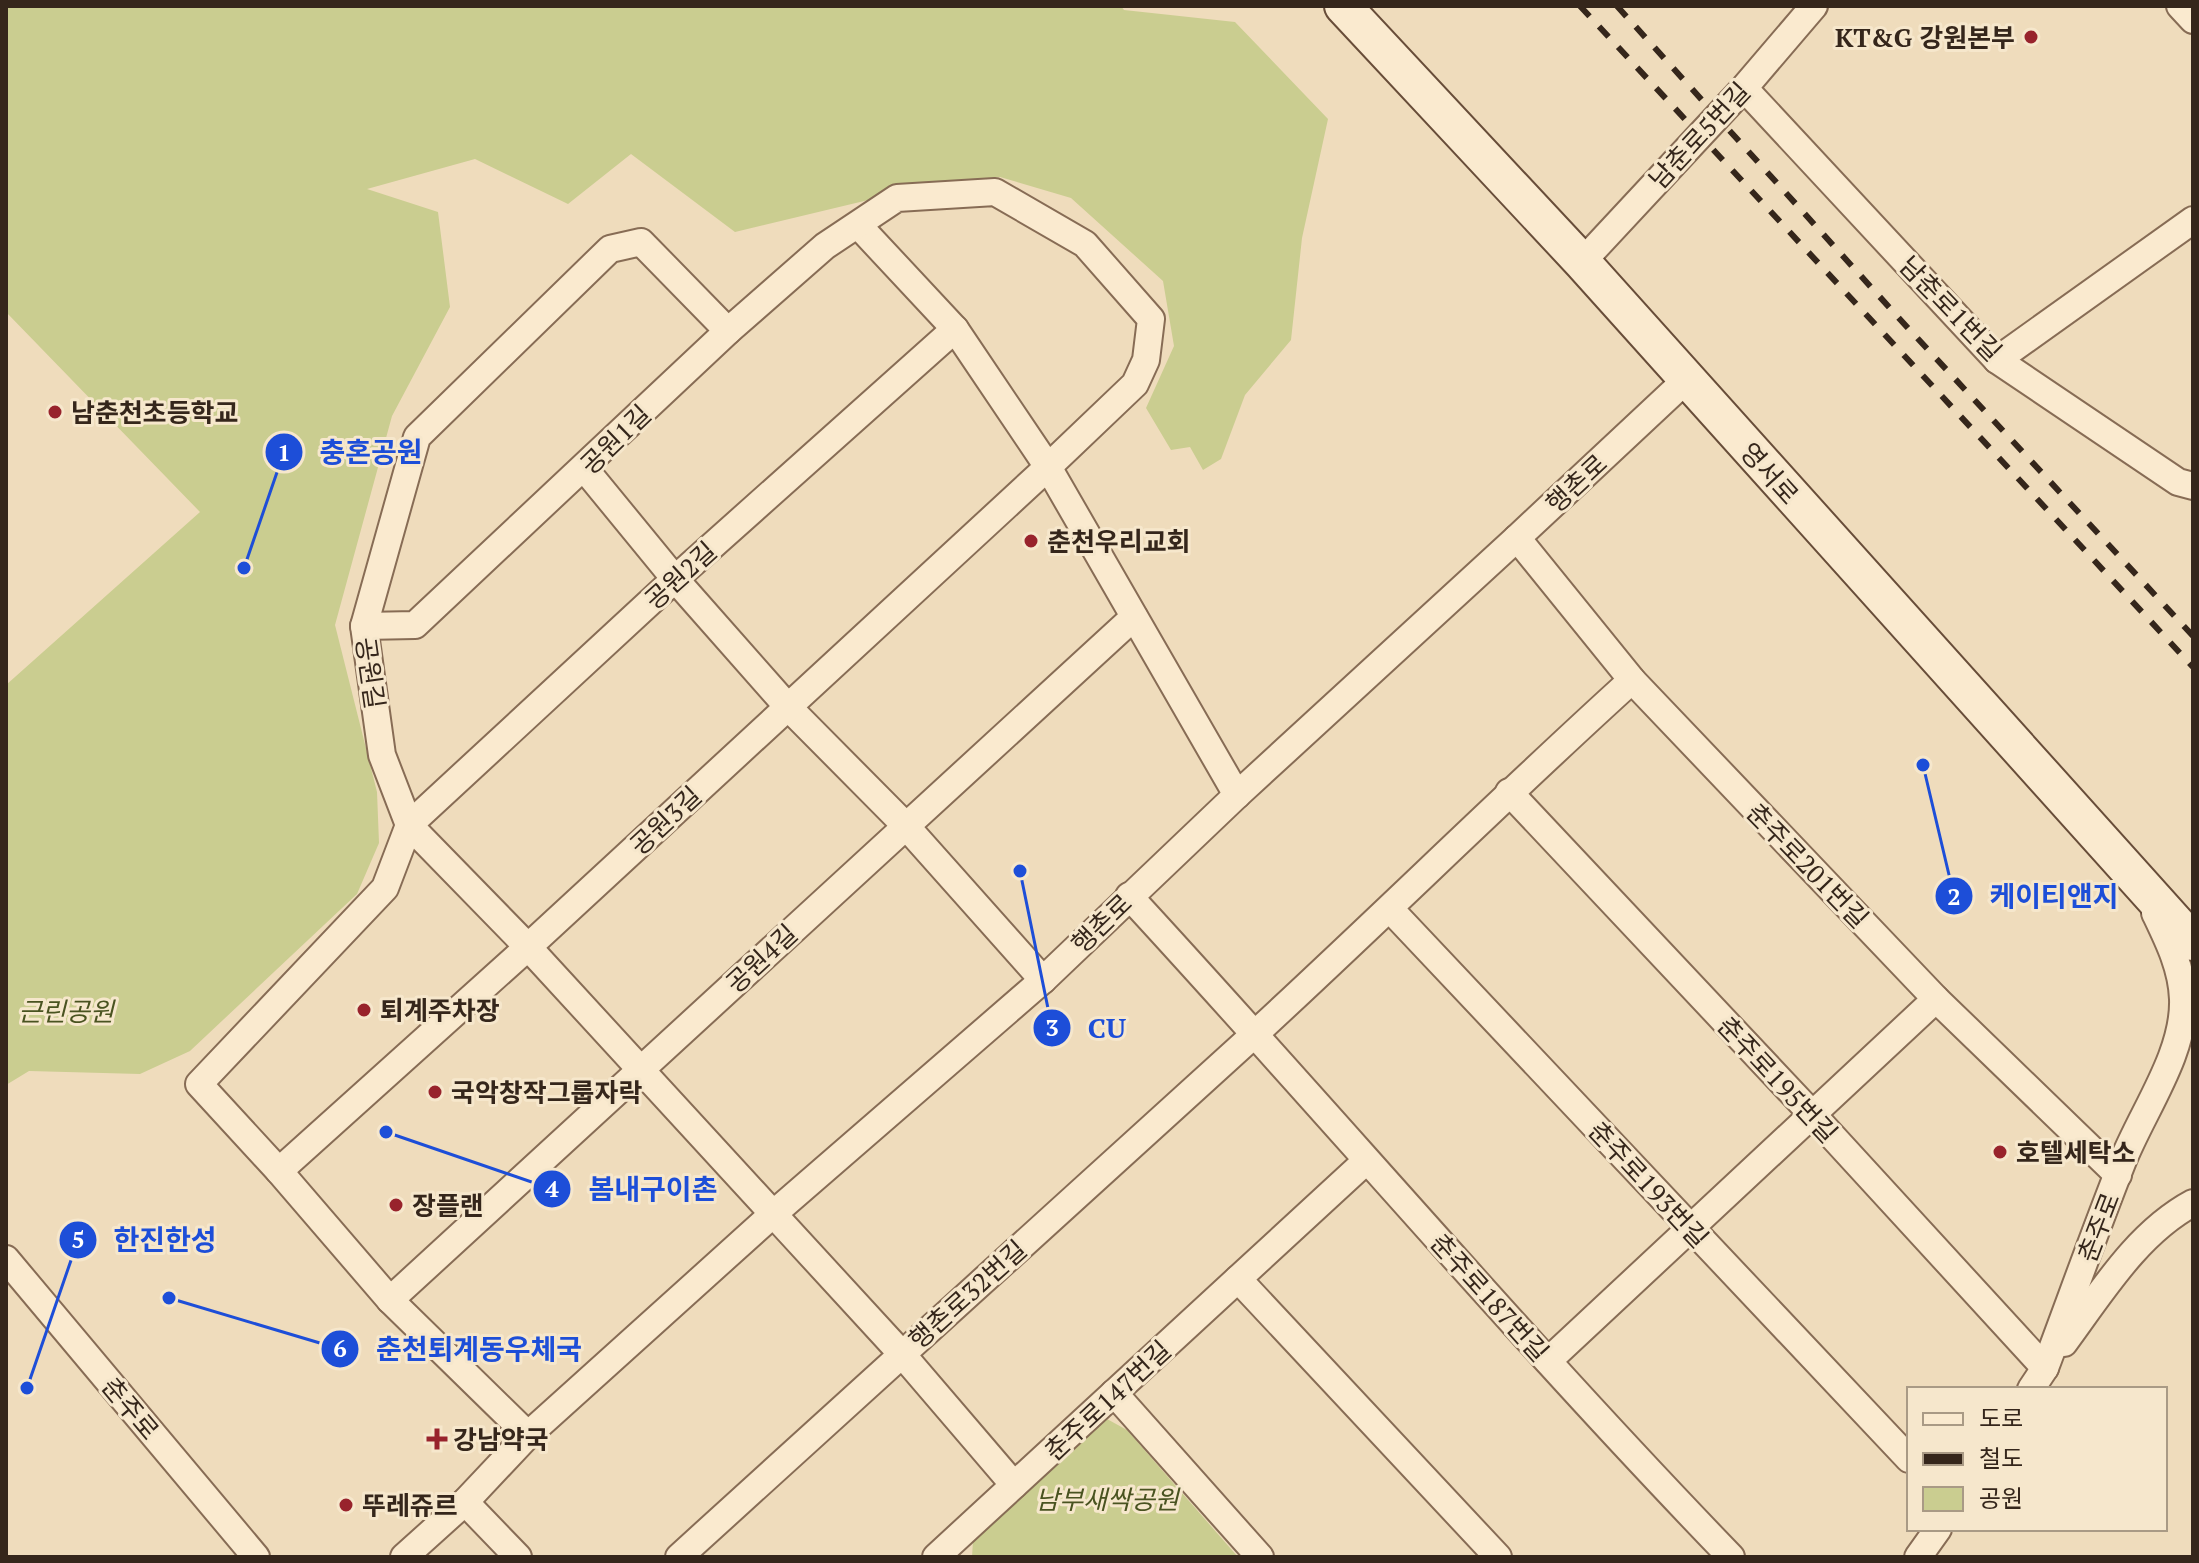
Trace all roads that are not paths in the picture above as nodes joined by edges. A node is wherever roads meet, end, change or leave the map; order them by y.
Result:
1 (1343, 6) edge
2 (1814, 6) edge
3 (2180, 6) edge
4 (2193, 20) edge
5 (1744, 88) junction
6 (2193, 220) edge
7 (858, 225) junction
8 (1582, 262) junction
9 (955, 329) junction
10 (728, 331) junction
11 (1997, 360) junction
12 (1686, 380) junction
13 (1048, 467) junction
14 (584, 468) junction
15 (2193, 486) edge
16 (1517, 538) junction
17 (675, 579) junction
18 (1134, 617) junction
19 (364, 626) junction
20 (1632, 680) junction
21 (788, 707) junction
22 (1509, 792) junction
23 (1237, 795) junction
24 (409, 825) junction
25 (905, 825) junction
26 (2142, 886) junction
27 (1129, 896) junction
28 (1390, 909) junction
29 (2193, 942) edge
30 (528, 947) junction
31 (1043, 980) junction
32 (1936, 999) junction
33 (1256, 1033) junction
34 (639, 1069) junction
35 (1812, 1114) junction
36 (1366, 1161) junction
37 (279, 1171) junction
38 (2118, 1175) junction
39 (2193, 1203) edge
40 (772, 1215) junction
41 (1690, 1228) junction
42 (6, 1259) edge
43 (1238, 1279) junction
44 (390, 1300) junction
45 (901, 1353) junction
46 (1548, 1361) junction
47 (2038, 1378) edge
48 (1114, 1393) junction
49 (528, 1435) junction
50 (1907, 1457) edge
51 (1014, 1485) junction
52 (465, 1502) junction
53 (1937, 1531) edge
54 (1723, 1554) edge
55 (940, 1556) edge
56 (256, 1557) edge
57 (404, 1557) edge
58 (518, 1557) edge
59 (679, 1557) edge
60 (1260, 1557) edge
61 (1498, 1557) edge
62 (1918, 1557) edge

1 - 8 street, 영서로
2 - 5 street, 남춘로5번길
3 - 4 street
5 - 8 street, 남춘로5번길
5 - 11 street, 남춘로1번길
6 - 11 street
7 - 9 street
7 - 10 street, 공원1길
7 - 13 street, 공원1길
8 - 12 street, 영서로
9 - 13 street
9 - 17 street, 공원2길
10 - 14 street, 공원1길
10 - 19 street, 공원길
11 - 15 street, 남춘로1번길
12 - 16 street, 행촌로
12 - 26 street, 영서로
13 - 18 street
13 - 21 street, 공원3길
14 - 17 street
14 - 19 street, 공원1길
16 - 20 street, 춘주로201번길
16 - 23 street, 행촌로
17 - 21 street
17 - 24 street, 공원2길
18 - 23 street
18 - 25 street, 공원4길
19 - 24 street, 공원길
20 - 22 street
20 - 32 street, 춘주로201번길
21 - 25 street
21 - 30 street, 공원3길
22 - 28 street
22 - 35 street, 춘주로195번길
23 - 27 street, 행촌로
24 - 30 street
24 - 37 street
25 - 31 street
25 - 34 street, 공원4길
26 - 29 street, 영서로
26 - 38 street, 춘주로
27 - 31 street, 행촌로
27 - 33 street, 춘주로187번길
28 - 33 street
28 - 41 street, 춘주로193번길
30 - 34 street
30 - 37 street, 공원3길
31 - 40 street, 행촌로
32 - 35 street
32 - 38 street, 춘주로201번길
33 - 36 street, 춘주로187번길
33 - 45 street, 행촌로32번길
34 - 40 street
34 - 44 street, 공원4길
35 - 41 street
35 - 47 street, 춘주로195번길
36 - 43 street, 춘주로147번길
36 - 46 street, 춘주로187번길
37 - 44 street
38 - 47 street, 춘주로
39 - 47 street
40 - 45 street
40 - 49 street, 행촌로
41 - 46 street
41 - 50 street, 춘주로193번길
42 - 56 street, 춘주로
43 - 48 street, 춘주로147번길
43 - 61 street
44 - 49 street
45 - 51 street
45 - 59 street, 행촌로32번길
46 - 54 street, 춘주로187번길
48 - 51 street, 춘주로147번길
48 - 60 street
49 - 52 street, 행촌로
51 - 55 street, 춘주로147번길
52 - 57 street, 행촌로
52 - 58 street
53 - 62 street

